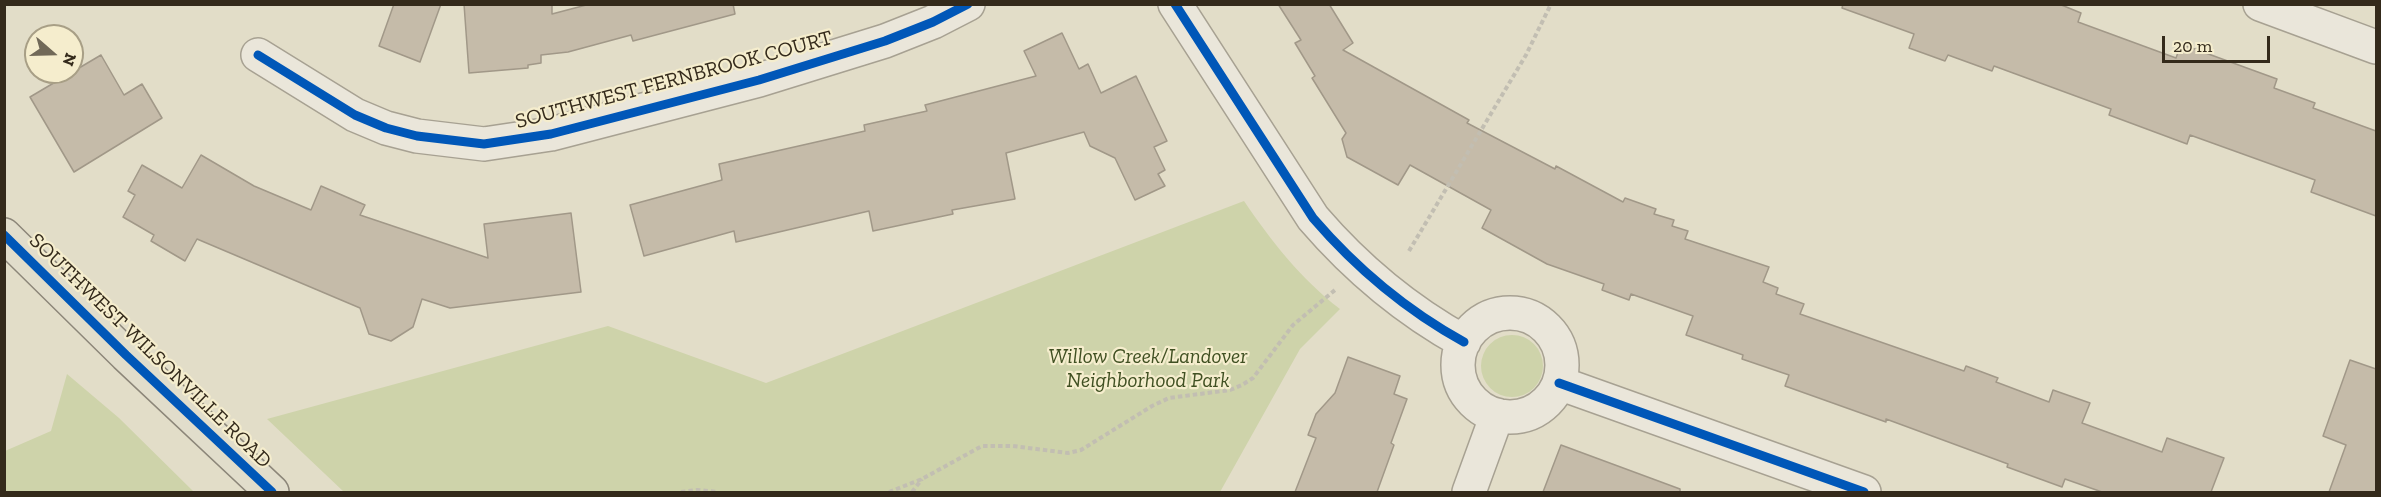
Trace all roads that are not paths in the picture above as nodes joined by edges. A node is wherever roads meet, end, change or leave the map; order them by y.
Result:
1 (968, 4) edge
2 (1175, 4) edge
3 (2260, 4) edge
4 (2376, 46) edge
5 (258, 55) dead end
6 (4, 235) edge
7 (1464, 342) junction
8 (1559, 383) junction
9 (1497, 415) junction
10 (272, 492) edge
11 (1469, 492) edge
12 (1864, 492) edge

1 - 5 street, SOUTHWEST FERNBROOK COURT
2 - 7 street
3 - 4 street
6 - 10 main road, SOUTHWEST WILSONVILLE ROAD
7 - 8 street
7 - 9 street
8 - 9 street
8 - 12 street
9 - 11 street

